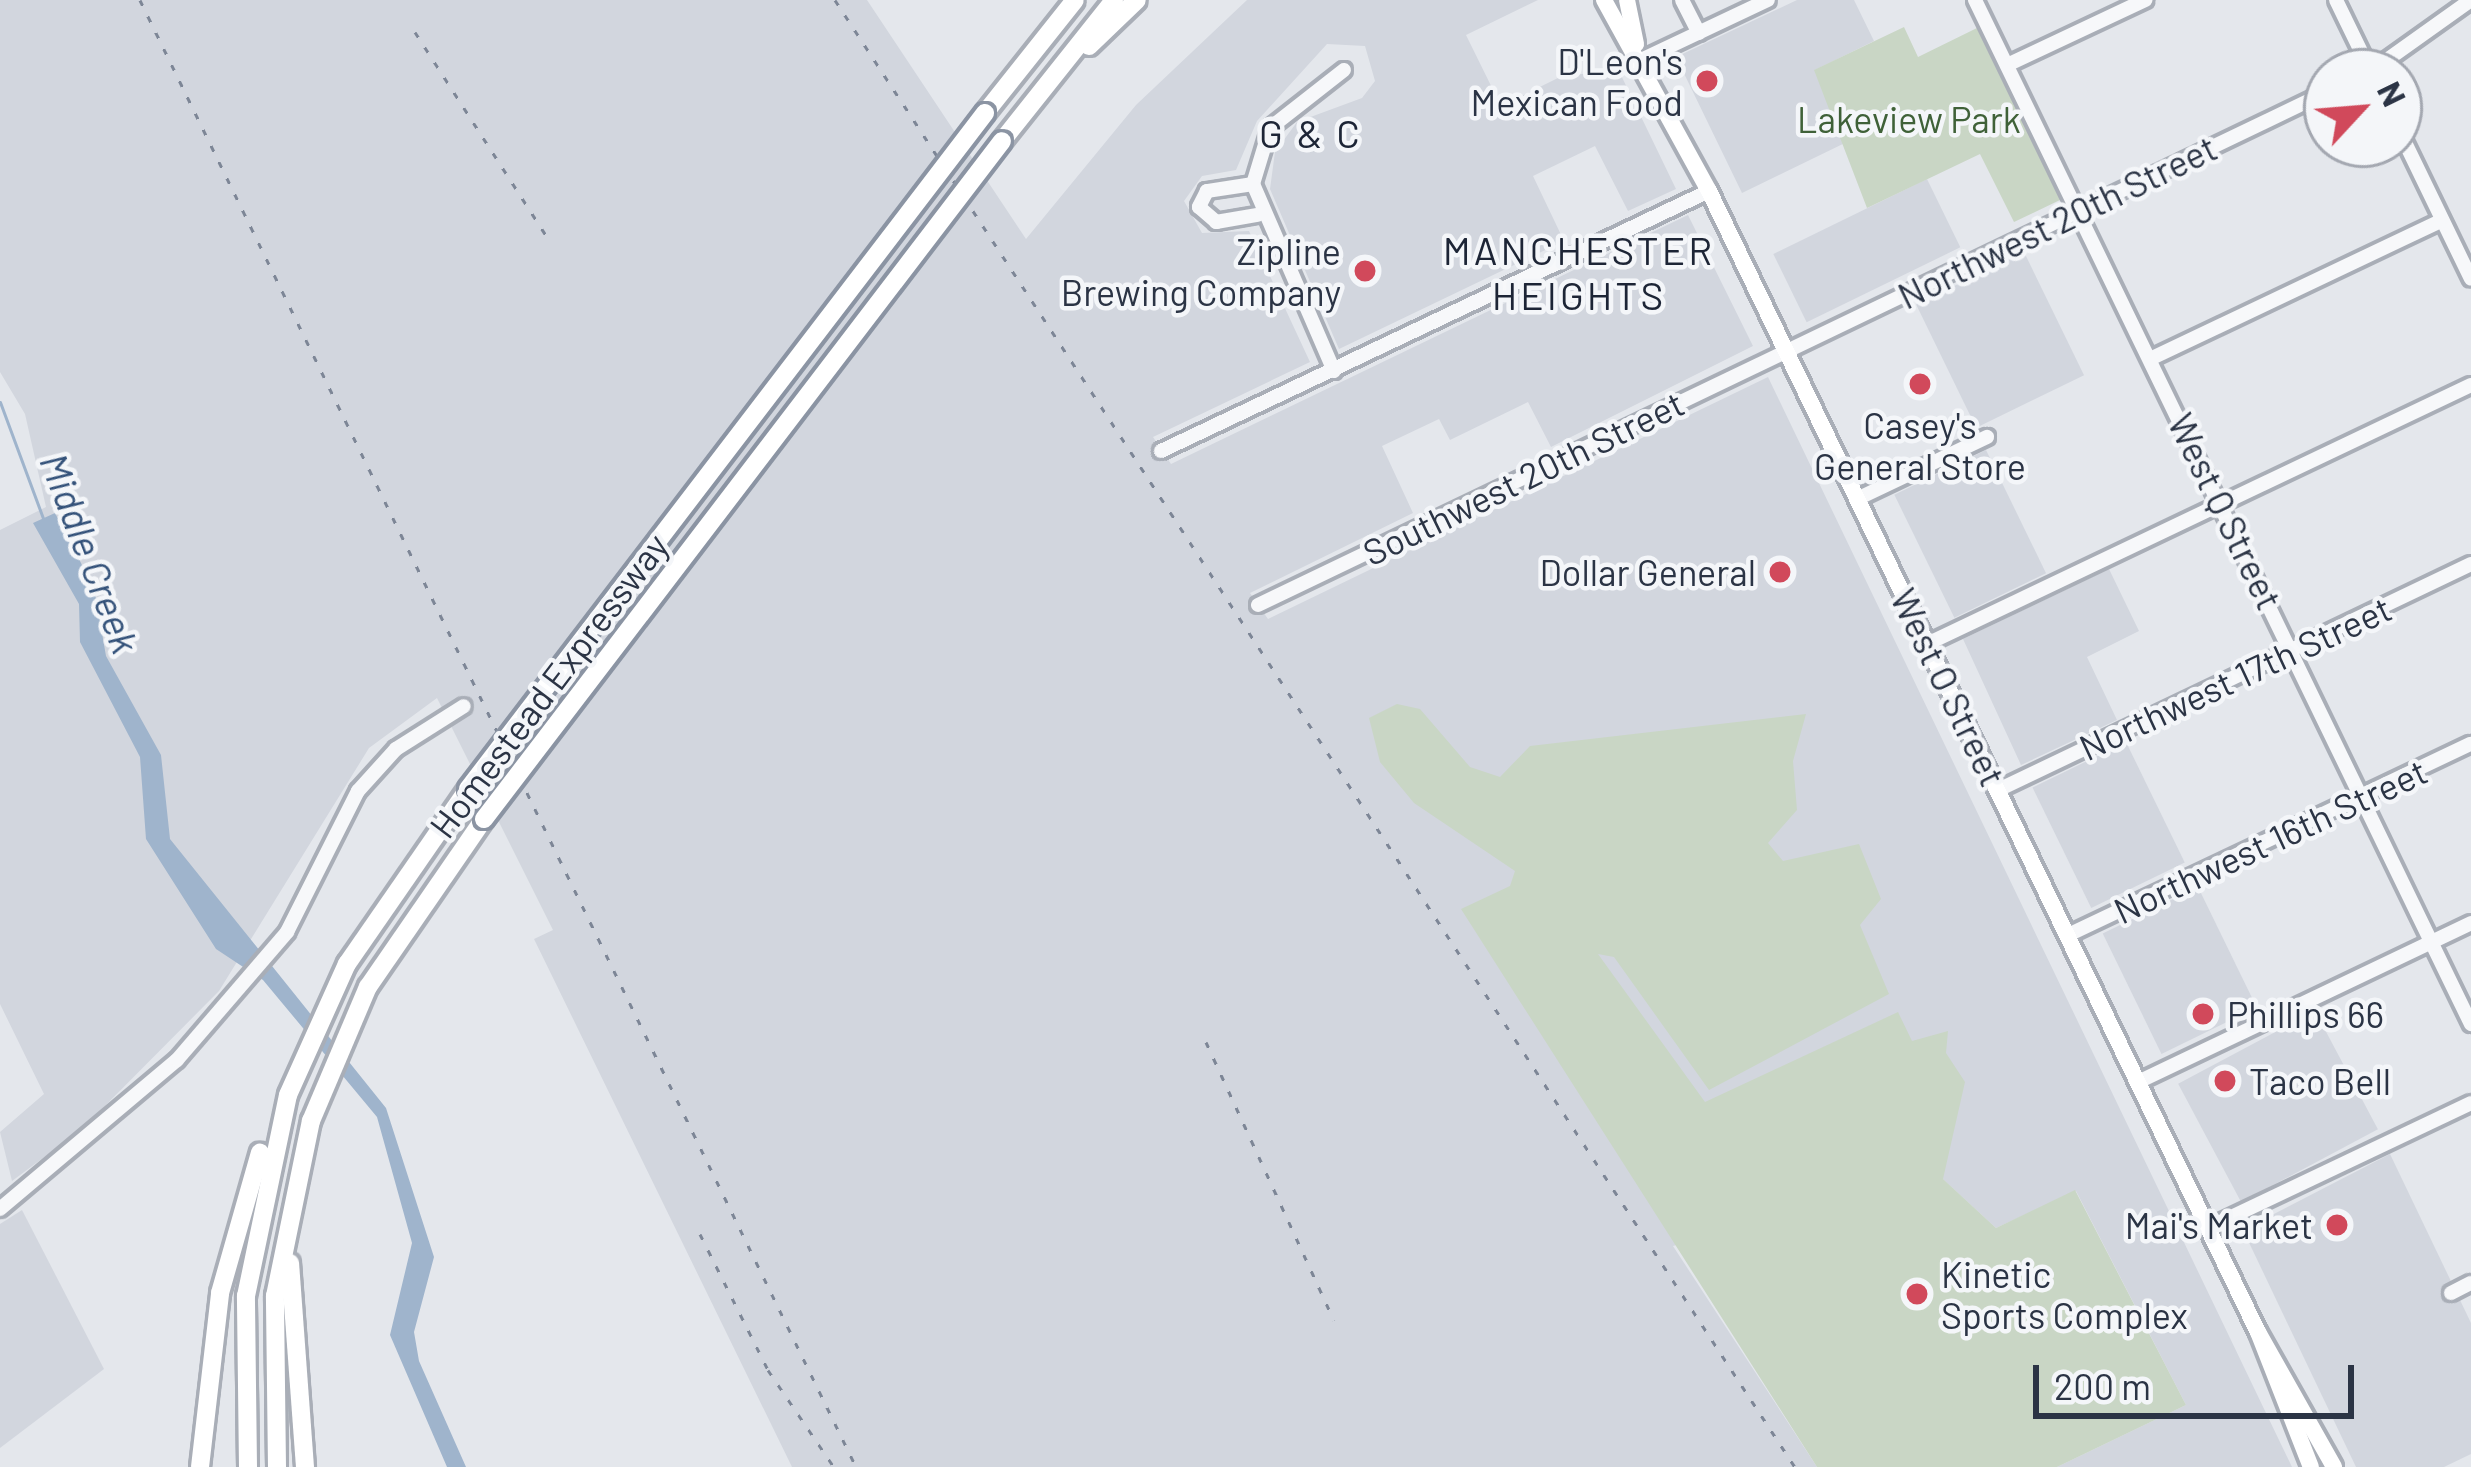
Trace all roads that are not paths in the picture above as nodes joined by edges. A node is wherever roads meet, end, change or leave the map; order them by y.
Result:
1 (1060, 0) edge
2 (1075, 0) edge
3 (1114, 0) edge
4 (1137, 0) edge
5 (1604, 0) edge
6 (1627, 0) edge
7 (1682, 0) edge
8 (1768, 0) edge
9 (1975, 0) edge
10 (2145, 0) edge
11 (2336, 0) edge
12 (2471, 1) edge
13 (1699, 33) junction
14 (2359, 48) edge
15 (2404, 48) edge
16 (1640, 51) junction
17 (2007, 65) junction
18 (1344, 70) dead end
19 (1012, 78) junction
20 (2303, 103) edge
21 (1019, 118) junction
22 (2417, 168) edge
23 (1253, 184) junction
24 (1709, 191) junction
25 (2081, 209) junction
26 (1257, 215) junction
27 (2442, 220) junction
28 (2471, 279) edge
29 (1787, 349) junction
30 (2152, 358) junction
31 (1334, 371) junction
32 (2471, 385) edge
33 (1987, 437) dead end
34 (1161, 451) dead end
35 (1858, 497) junction
36 (2222, 504) junction
37 (2471, 564) edge
38 (1258, 605) dead end
39 (1929, 643) junction
40 (2292, 650) junction
41 (464, 706) dead end
42 (2471, 744) edge
43 (1998, 790) junction
44 (2362, 796) junction
45 (2471, 922) edge
46 (2068, 935) junction
47 (2432, 941) junction
48 (2471, 1024) edge
49 (2138, 1082) junction
50 (288, 1095) junction
51 (2471, 1103) edge
52 (294, 1180) junction
53 (2, 1201) edge
54 (2208, 1228) junction
55 (2471, 1283) edge
56 (2451, 1293) dead end
57 (2258, 1331) junction
58 (200, 1467) edge
59 (248, 1467) edge
60 (277, 1467) edge
61 (305, 1467) edge
62 (2311, 1467) edge
63 (2334, 1467) edge

1 - 19 highway
2 - 19 highway, Homestead Expressway
3 - 21 highway, Homestead Expressway
4 - 21 highway
5 - 16 main road, West O Street
6 - 16 main road, West O Street
7 - 13 street
8 - 13 street
9 - 17 street, West Q Street
10 - 17 street
11 - 14 street
12 - 15 street
13 - 16 street
16 - 24 main road, West O Street
17 - 25 street, West Q Street
18 - 23 street
19 - 50 highway, Homestead Expressway, bridge
20 - 25 street, Northwest 20th Street
21 - 52 highway, Homestead Expressway, bridge
22 - 27 street
23 - 26 street
23 - 26 street
24 - 29 main road, West O Street
24 - 31 street
25 - 29 street, Northwest 20th Street
25 - 30 street, West Q Street
26 - 31 street
27 - 28 street
27 - 30 street
29 - 35 main road, West O Street
29 - 38 street, Southwest 20th Street
30 - 36 street, West Q Street
31 - 34 street
32 - 36 street
33 - 35 street
35 - 39 main road, West O Street
36 - 39 street
36 - 40 street, West Q Street
37 - 40 street, Northwest 17th Street
39 - 43 main road, West O Street
40 - 43 street, Northwest 17th Street
40 - 44 street, West Q Street
41 - 53 street
42 - 44 street, Northwest 16th Street
43 - 46 main road, West O Street
44 - 46 street, Northwest 16th Street
44 - 47 street, West Q Street
45 - 47 street
46 - 49 main road, West O Street
47 - 48 street, West Q Street
47 - 49 street
49 - 54 main road, West O Street
50 - 58 highway
50 - 59 highway, Homestead Expressway
51 - 54 street
52 - 60 highway
52 - 61 highway
54 - 57 main road, West O Street
55 - 56 street
57 - 62 main road, West O Street
57 - 63 main road, West O Street

